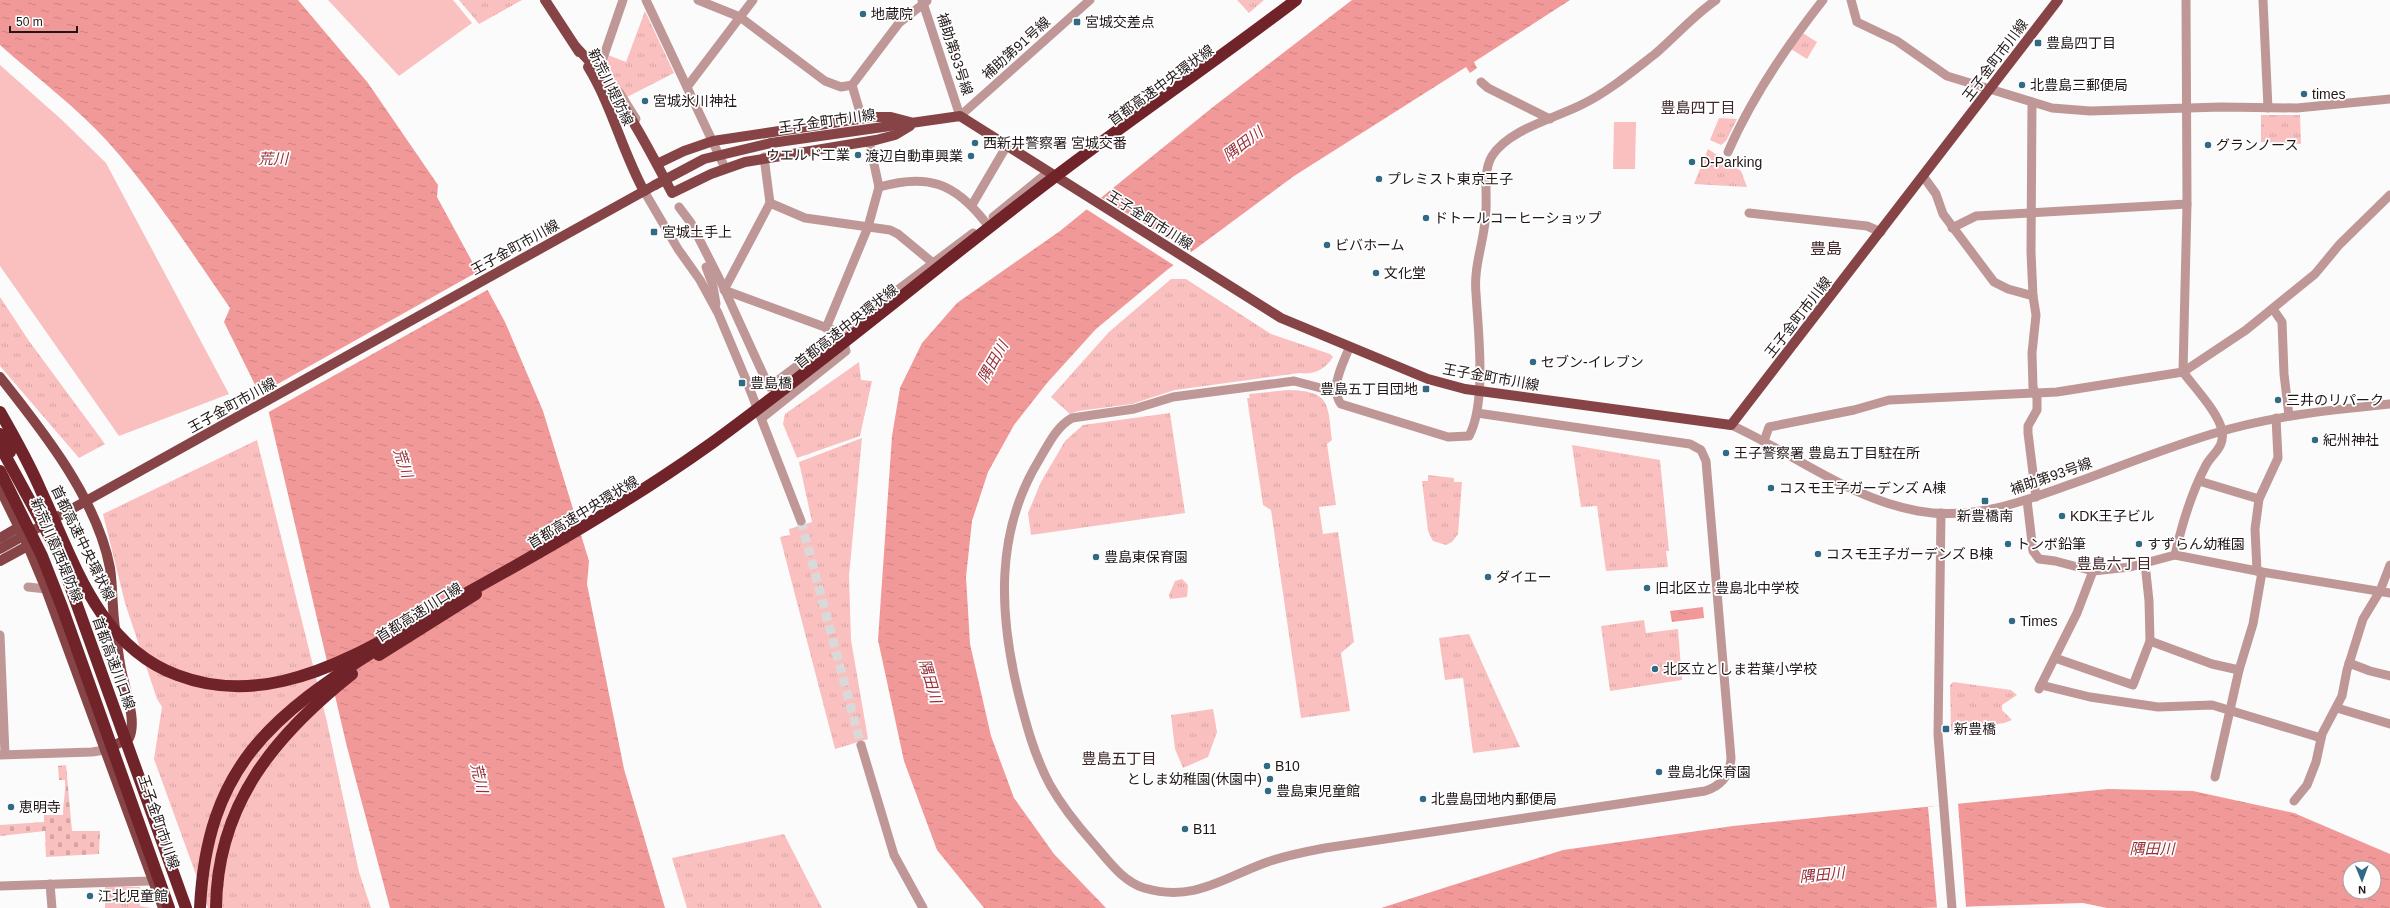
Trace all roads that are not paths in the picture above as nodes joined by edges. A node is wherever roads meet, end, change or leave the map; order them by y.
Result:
1 (545, 0) edge
2 (623, 0) edge
3 (646, 0) edge
4 (698, 0) edge
5 (753, 0) edge
6 (1090, 0) edge
7 (1296, 0) edge
8 (1302, 0) edge
9 (1716, 0) edge
10 (1823, 0) edge
11 (1851, 0) edge
12 (2058, 0) edge
13 (2186, 0) edge
14 (2263, 0) edge
15 (924, 1) edge
16 (740, 17) junction
17 (576, 47) junction
18 (1481, 82) dead end
19 (852, 85) junction
20 (687, 87) junction
21 (1990, 89) junction
22 (2390, 98) edge
23 (2032, 102) junction
24 (2187, 107) junction
25 (2268, 108) junction
26 (960, 116) junction
27 (862, 119) junction
28 (1550, 119) junction
29 (915, 123) junction
30 (643, 140) junction
31 (713, 141) junction
32 (869, 141) junction
33 (1006, 147) junction
34 (1728, 152) dead end
35 (764, 157) junction
36 (657, 164) junction
37 (725, 168) junction
38 (1047, 173) junction
39 (1924, 176) junction
40 (879, 187) junction
41 (644, 191) junction
42 (672, 193) junction
43 (2390, 195) edge
44 (770, 203) junction
45 (2187, 204) junction
46 (972, 205) junction
47 (679, 207) junction
48 (1749, 212) dead end
49 (2031, 213) junction
50 (986, 223) junction
51 (868, 227) junction
52 (1952, 228) junction
53 (1881, 232) junction
54 (933, 263) junction
55 (724, 290) junction
56 (2033, 296) junction
57 (2273, 309) junction
58 (718, 313) junction
59 (826, 328) junction
60 (841, 332) junction
61 (1349, 348) junction
62 (2183, 372) junction
63 (0, 378) edge
64 (1478, 391) junction
65 (1336, 392) junction
66 (2035, 393) junction
67 (2390, 404) edge
68 (0, 412) edge
69 (1477, 413) junction
70 (2289, 416) junction
71 (762, 418) junction
72 (2276, 418) junction
73 (1731, 425) junction
74 (2222, 431) junction
75 (0, 434) edge
76 (1764, 441) junction
77 (0, 446) edge
78 (0, 457) edge
79 (0, 471) edge
80 (2199, 481) junction
81 (0, 489) edge
82 (2031, 498) junction
83 (2259, 499) junction
84 (85, 502) junction
85 (1941, 514) junction
86 (31, 520) junction
87 (801, 521) tunnel mouth
88 (19, 526) junction
89 (0, 538) edge
90 (40, 540) junction
91 (28, 546) junction
92 (0, 549) edge
93 (2175, 555) junction
94 (0, 561) edge
95 (2145, 563) junction
96 (2390, 565) edge
97 (2094, 571) junction
98 (2259, 572) junction
99 (28, 587) dead end
100 (46, 589) junction
101 (2380, 591) junction
102 (475, 592) junction
103 (2390, 593) edge
104 (0, 635) edge
105 (2150, 641) junction
106 (2056, 658) junction
107 (2349, 663) junction
108 (2239, 670) junction
109 (2390, 676) edge
110 (2337, 708) junction
111 (2231, 710) junction
112 (2390, 724) edge
113 (2321, 738) junction
114 (117, 745) junction
115 (861, 745) tunnel mouth
116 (105, 750) junction
117 (3, 754) edge
118 (2215, 776) dead end
119 (2294, 801) dead end
120 (161, 872) junction
121 (152, 879) junction
122 (50, 884) junction
123 (0, 886) edge
124 (52, 908) edge
125 (163, 908) edge
126 (169, 908) edge
127 (174, 908) edge
128 (186, 908) edge
129 (200, 908) edge
130 (216, 908) edge
131 (923, 908) edge
132 (1952, 908) edge

1 - 17 main road, 新荒川堤防線
2 - 30 street
3 - 20 street
4 - 16 street
5 - 16 street
6 - 26 street, 補助第91号線
7 - 102 highway, 首都高速中央環状線, bridge
8 - 102 highway, 首都高速中央環状線, bridge
9 - 28 street
10 - 34 street
11 - 21 street
12 - 21 main road, 王子金町市川線
13 - 24 street
14 - 25 street
15 - 19 street
15 - 26 street, 補助第93号線
16 - 19 street
16 - 20 street
17 - 30 main road
17 - 41 main road, 新荒川堤防線
18 - 28 street
19 - 27 street
20 - 31 street
21 - 23 street
21 - 39 main road, 王子金町市川線
22 - 25 street
23 - 24 street
23 - 49 street
24 - 25 street
24 - 45 street
26 - 29 main road, 王子金町市川線
26 - 33 main road, 王子金町市川線
27 - 29 main road
27 - 31 main road
28 - 64 street
29 - 32 main road
29 - 41 main road, 王子金町市川線, bridge
30 - 36 main road
31 - 36 main road
31 - 37 street
32 - 35 main road
32 - 40 street
33 - 38 main road, 王子金町市川線
33 - 46 street
35 - 37 main road
35 - 44 street
36 - 42 main road
37 - 42 main road
38 - 50 street
38 - 61 main road, 王子金町市川線
39 - 52 street
39 - 53 main road, 王子金町市川線
40 - 46 street
40 - 51 street
41 - 58 street
41 - 84 main road, 王子金町市川線
42 - 47 street
43 - 57 street
44 - 51 street
44 - 55 street
45 - 49 street
45 - 62 street
46 - 50 street
47 - 55 street
47 - 58 street
48 - 53 street
49 - 52 street
49 - 56 street
50 - 54 street
51 - 54 street
51 - 59 street
52 - 56 street
53 - 73 main road, 王子金町市川線
54 - 60 street
55 - 59 street
55 - 60 street
56 - 66 street
57 - 62 street
57 - 70 street
58 - 71 street
59 - 60 street
60 - 71 street
61 - 64 main road, 王子金町市川線
61 - 65 street
62 - 66 street
62 - 74 street
63 - 84 main road
64 - 69 street
64 - 73 main road, 王子金町市川線
65 - 69 street
65 - 69 street
66 - 76 street
66 - 82 street
67 - 70 street, 補助第93号線
68 - 102 highway, 首都高速中央環状線, bridge
70 - 72 street, 補助第93号線
71 - 87 street
72 - 74 street, 補助第93号線
72 - 83 street
73 - 76 street, 補助第93号線
74 - 80 street
74 - 82 street, 補助第93号線
75 - 128 highway, 首都高速川口線, bridge
76 - 85 street, 補助第93号線
77 - 102 highway, 首都高速中央環状線, bridge
78 - 86 main road, 新荒川葛西堤防線
79 - 126 highway, bridge
80 - 83 street
80 - 93 street
81 - 88 main road, 新荒川葛西堤防線
82 - 85 street, 補助第93号線
82 - 97 street
83 - 98 street
84 - 92 main road, 王子金町市川線, bridge
84 - 114 main road
85 - 132 street
86 - 88 main road
86 - 90 main road, 新荒川葛西堤防線
88 - 89 main road
88 - 91 main road, 王子金町市川線
90 - 91 main road
90 - 114 main road, 新荒川葛西堤防線
91 - 94 main road
91 - 100 main road, 王子金町市川線
93 - 95 street
93 - 98 street
95 - 97 street
95 - 105 street
96 - 101 street
97 - 106 street
98 - 101 street
98 - 108 street
99 - 100 street
100 - 116 main road, 王子金町市川線
101 - 103 street
101 - 107 street
102 - 129 highway, 首都高速中央環状線, bridge
102 - 130 highway, 首都高速川口線
104 - 117 street
105 - 106 street
105 - 108 street
106 - 111 street
107 - 109 street
107 - 110 street
108 - 111 street
110 - 112 street
110 - 113 street
111 - 113 street
111 - 118 street
113 - 119 street
114 - 116 main road
114 - 120 main road, 王子金町市川線
115 - 131 street
116 - 117 street
116 - 121 main road, 王子金町市川線
120 - 121 street
120 - 127 main road, 王子金町市川線
121 - 122 street
121 - 125 main road, 王子金町市川線
122 - 123 street
122 - 124 street

